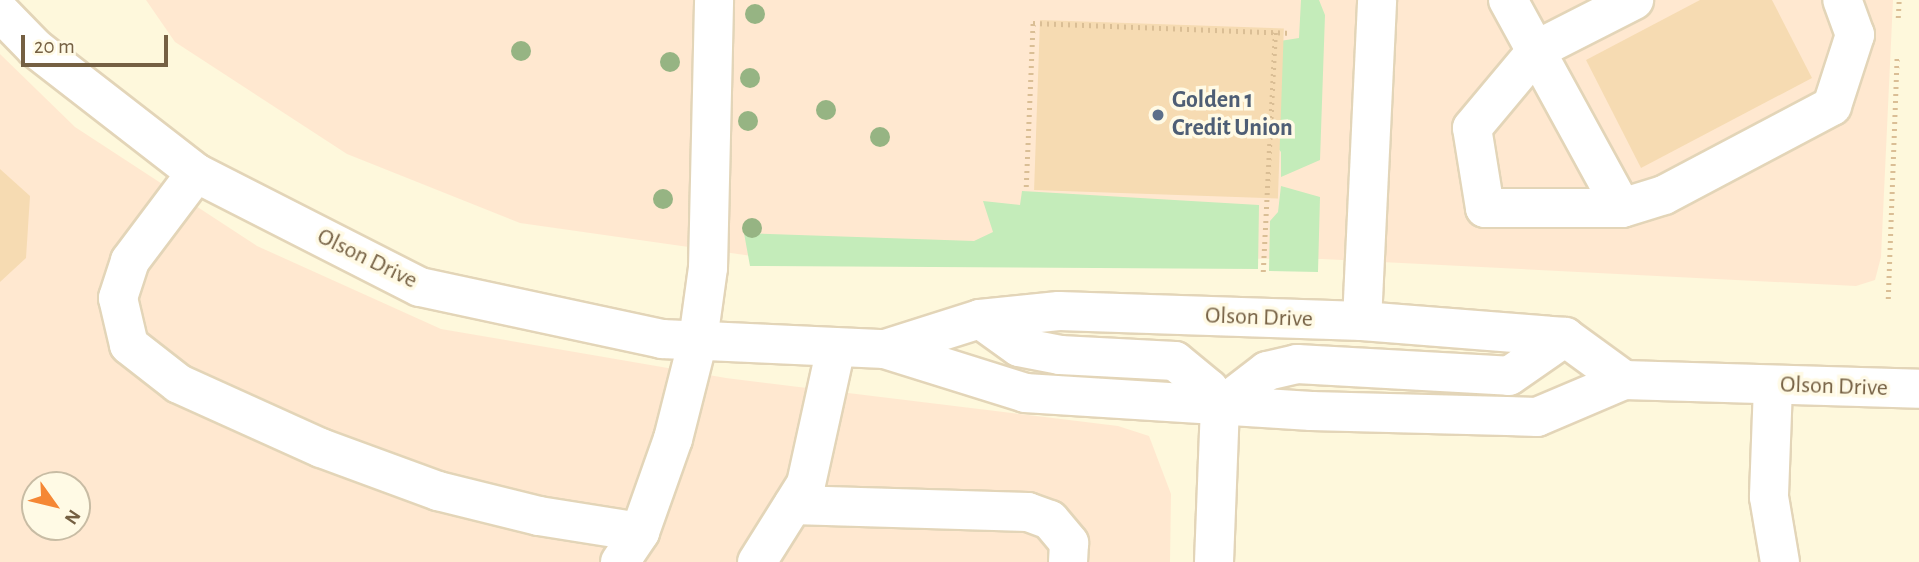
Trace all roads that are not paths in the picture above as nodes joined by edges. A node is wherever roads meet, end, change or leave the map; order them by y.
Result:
1 (714, 0) edge
2 (1377, 0) edge
3 (1508, 0) edge
4 (1634, 0) edge
5 (1842, 0) edge
6 (0, 12) edge
7 (1538, 49) junction
8 (196, 173) junction
9 (1622, 208) junction
10 (980, 319) junction
11 (1362, 321) junction
12 (1565, 337) junction
13 (698, 340) junction
14 (835, 347) junction
15 (885, 349) junction
16 (1623, 380) junction
17 (1773, 386) junction
18 (1919, 389) edge
19 (1220, 407) junction
20 (793, 505) junction
21 (630, 547) edge
22 (757, 562) edge
23 (1068, 562) edge
24 (1214, 562) edge
25 (1780, 562) edge

1 - 13 street
2 - 11 street
3 - 7 street
4 - 7 street
5 - 9 street
6 - 8 street, Olson Drive
7 - 9 street
7 - 9 street
8 - 13 street, Olson Drive
8 - 21 street
10 - 11 street, Olson Drive
10 - 15 street, Olson Drive
10 - 19 street
11 - 12 street, Olson Drive
12 - 16 street
12 - 19 street
13 - 14 street, Olson Drive
13 - 21 street
14 - 15 street, Olson Drive
14 - 20 street
15 - 19 street, Olson Drive
16 - 17 street, Olson Drive
16 - 19 street, Olson Drive
17 - 18 street, Olson Drive
17 - 25 street
19 - 24 street
20 - 22 street
20 - 23 street

